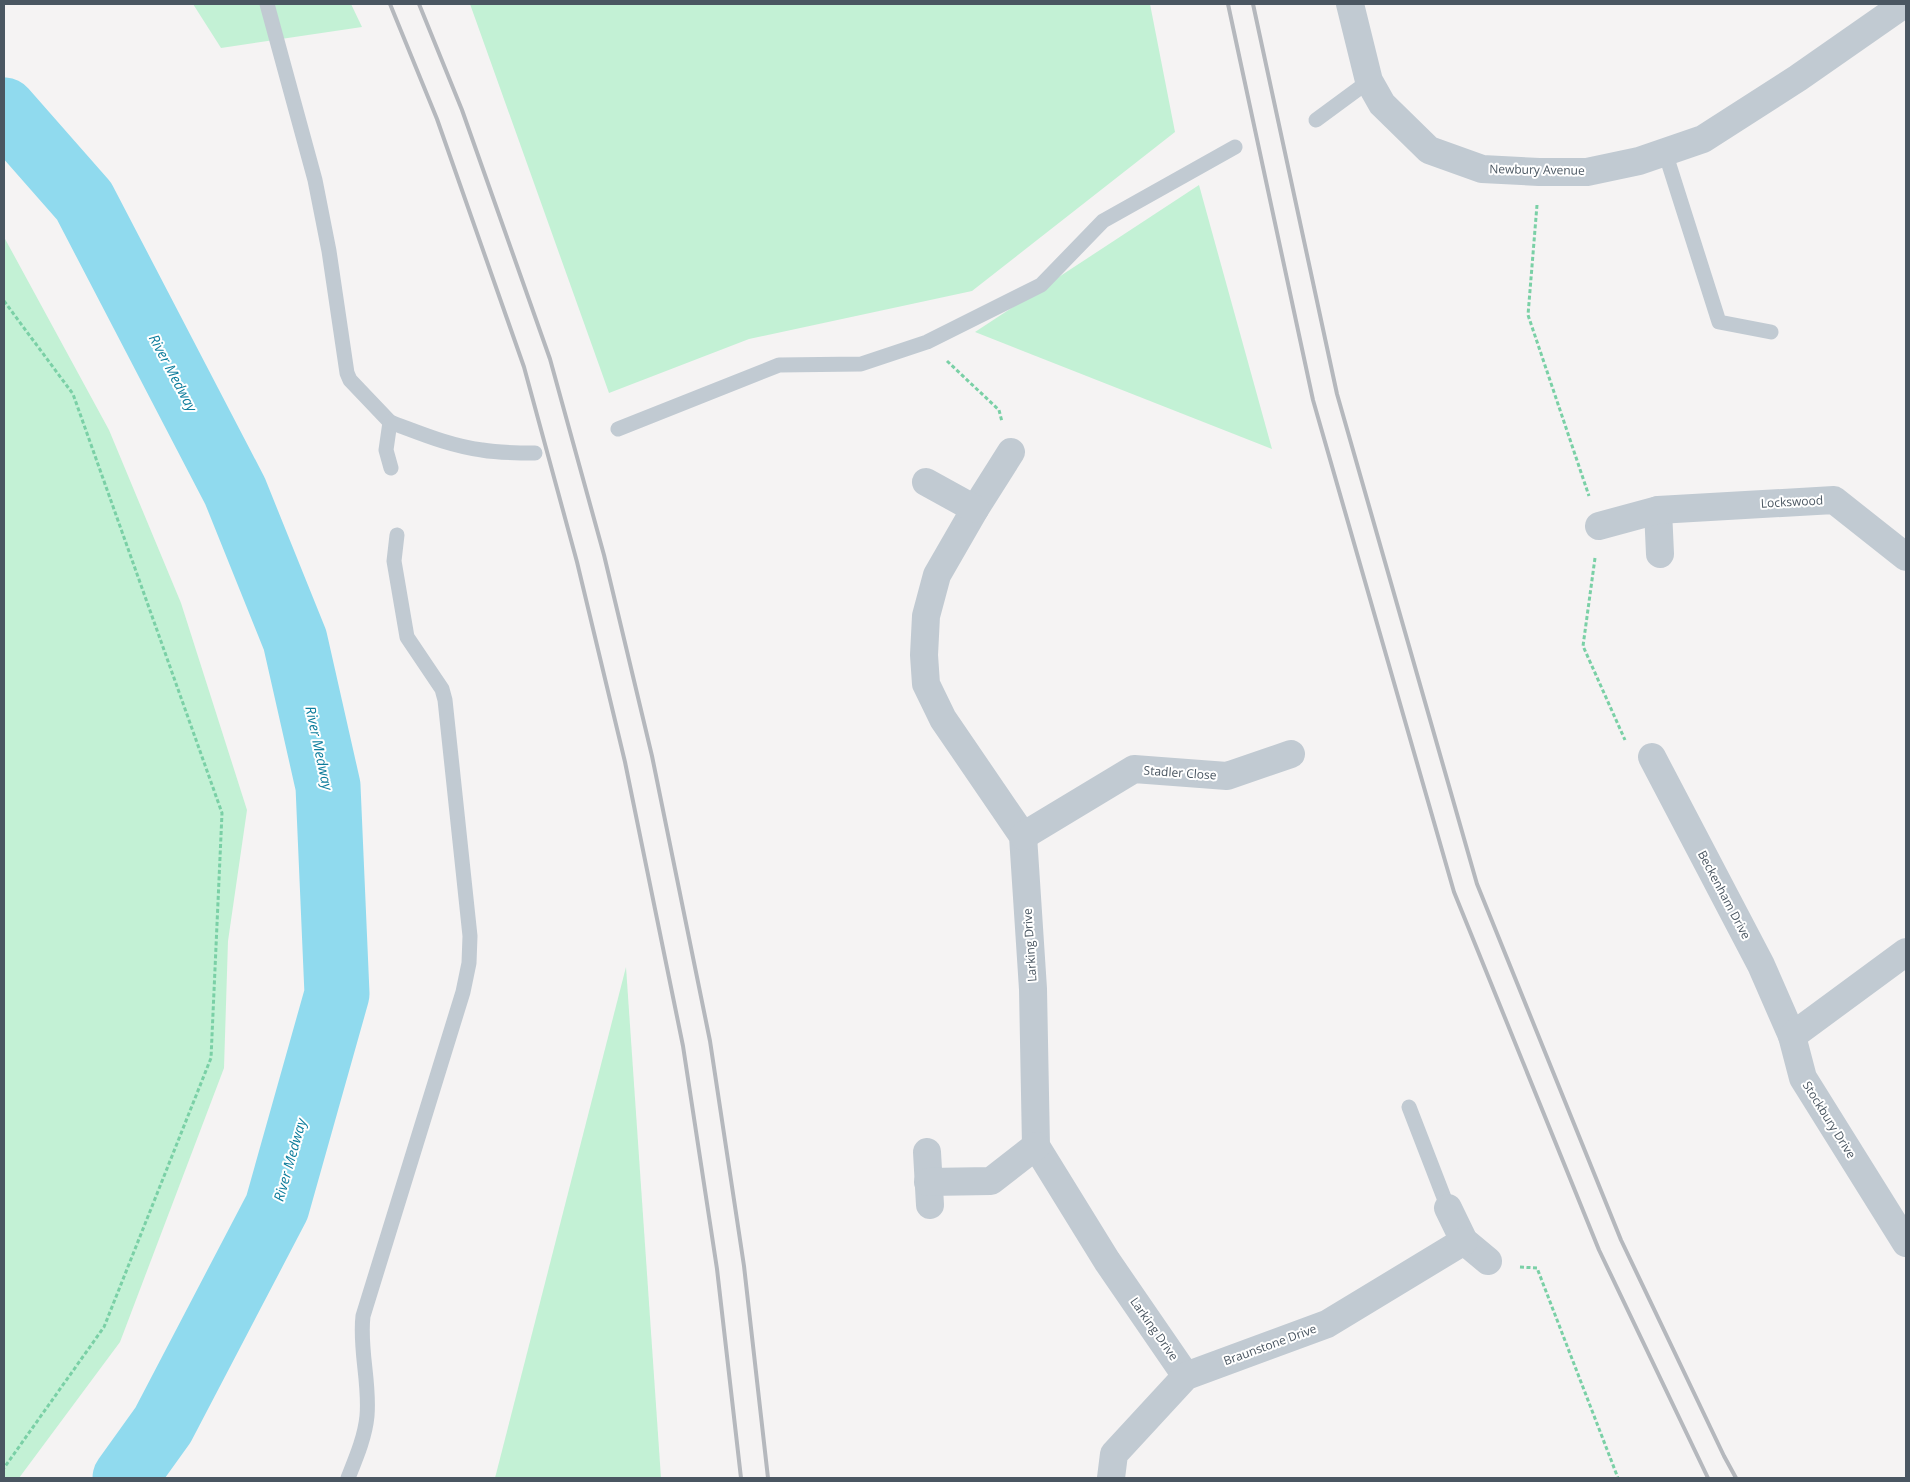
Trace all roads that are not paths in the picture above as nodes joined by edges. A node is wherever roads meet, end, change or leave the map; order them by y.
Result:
1 (267, 4) edge
2 (1350, 4) edge
3 (1904, 4) edge
4 (1369, 81) junction
5 (1316, 120) dead end
6 (1234, 147) dead end
7 (1665, 152) junction
8 (1771, 332) dead end
9 (390, 422) junction
10 (618, 429) dead end
11 (1011, 452) road end
12 (535, 453) dead end
13 (392, 468) dead end
14 (926, 482) dead end
15 (975, 509) junction
16 (1658, 510) junction
17 (1599, 526) road end
18 (397, 535) dead end
19 (1660, 554) dead end
20 (1906, 557) edge
21 (1291, 754) dead end
22 (1652, 757) road end
23 (1023, 836) junction
24 (1906, 952) edge
25 (1792, 1036) junction
26 (1409, 1107) dead end
27 (1036, 1146) junction
28 (927, 1152) dead end
29 (1448, 1208) joint
30 (1464, 1241) junction
31 (1906, 1243) edge
32 (1488, 1261) road end
33 (1186, 1376) junction
34 (348, 1478) edge
35 (1111, 1478) edge

1 - 9 lane
2 - 4 street, Newbury Avenue
3 - 7 street, Newbury Avenue
4 - 5 lane
4 - 7 street, Newbury Avenue
6 - 10 lane
7 - 8 lane
9 - 12 lane
9 - 13 lane
11 - 15 street
14 - 15 street
15 - 23 street
16 - 17 street, Lockswood
16 - 19 street
16 - 20 street, Lockswood
18 - 34 lane
21 - 23 street, Stadler Close
22 - 25 street, Beckenham Drive
23 - 27 street, Larking Drive
24 - 25 street
25 - 31 street, Stockbury Drive
26 - 29 lane
27 - 28 street
27 - 33 street, Larking Drive
29 - 30 street
30 - 32 street
30 - 33 street, Braunstone Drive
33 - 35 street, Braunstone Drive

